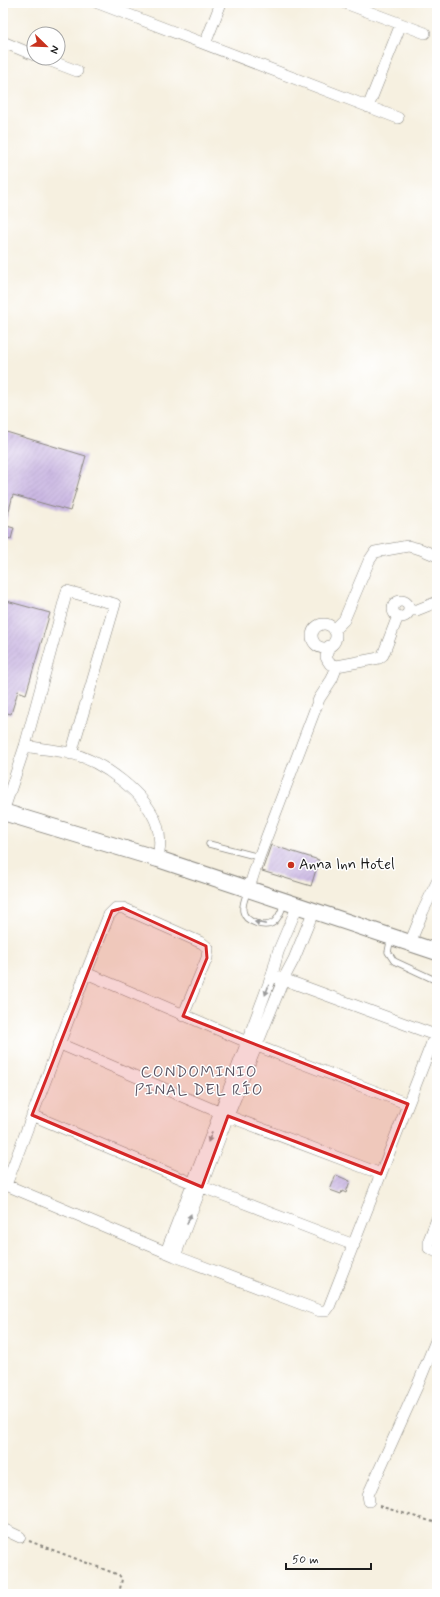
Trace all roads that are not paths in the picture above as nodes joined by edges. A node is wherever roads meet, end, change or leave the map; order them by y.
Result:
1 (98, 3) edge
2 (221, 3) edge
3 (345, 3) edge
4 (401, 24) junction
5 (425, 33) dead end
6 (3, 42) edge
7 (205, 44) junction
8 (26, 51) edge
9 (62, 66) edge
10 (77, 72) dead end
11 (368, 107) junction
12 (398, 118) dead end
13 (437, 556) edge
14 (437, 602) edge
15 (334, 630) junction
16 (329, 646) junction
17 (337, 666) junction
18 (25, 746) junction
19 (71, 754) junction
20 (3, 813) edge
21 (210, 844) dead end
22 (259, 857) junction
23 (158, 859) junction
24 (437, 882) edge
25 (249, 888) junction
26 (292, 903) junction
27 (314, 910) junction
28 (286, 934) junction
29 (391, 937) junction
30 (301, 940) junction
31 (410, 943) junction
32 (437, 952) edge
33 (86, 973) junction
34 (272, 975) junction
35 (284, 978) junction
36 (437, 981) edge
37 (183, 1016) junction
38 (60, 1044) junction
39 (252, 1044) junction
40 (408, 1104) junction
41 (224, 1114) junction
42 (32, 1115) junction
43 (381, 1174) junction
44 (197, 1185) junction
45 (437, 1219) edge
46 (354, 1245) junction
47 (437, 1252) edge
48 (171, 1254) junction
49 (437, 1338) edge
50 (369, 1501) road end
51 (3, 1529) edge
52 (20, 1537) road end

1 - 7 street
2 - 7 street
3 - 4 street
4 - 5 street
4 - 11 street
6 - 8 street
7 - 11 street
9 - 10 street
11 - 12 street
13 - 15 street
14 - 17 street
15 - 16 street
15 - 16 street
16 - 17 street
17 - 22 street
18 - 19 street
18 - 19 street
18 - 20 street
19 - 23 street
20 - 23 main road
21 - 22 lane
22 - 25 street
23 - 25 main road
24 - 31 street
25 - 26 main road
26 -> 25 lane
26 - 27 main road
26 - 28 street
27 - 29 main road
27 - 30 street
28 - 30 street
28 - 34 street
29 - 31 main road
29 - 36 lane
30 - 35 street
31 - 32 main road
33 - 37 street
33 - 37 street
33 - 38 street
34 - 35 street
34 -> 39 street
35 - 39 street
35 - 40 street
37 - 39 street
38 - 41 street
38 - 42 street
39 - 40 street
39 - 41 street
40 - 43 street
41 - 43 street
41 - 44 street
42 - 44 street
42 - 48 street
43 - 46 street
44 - 46 street
44 - 48 street
45 - 47 street
46 - 48 street
49 - 50 street
51 - 52 street

